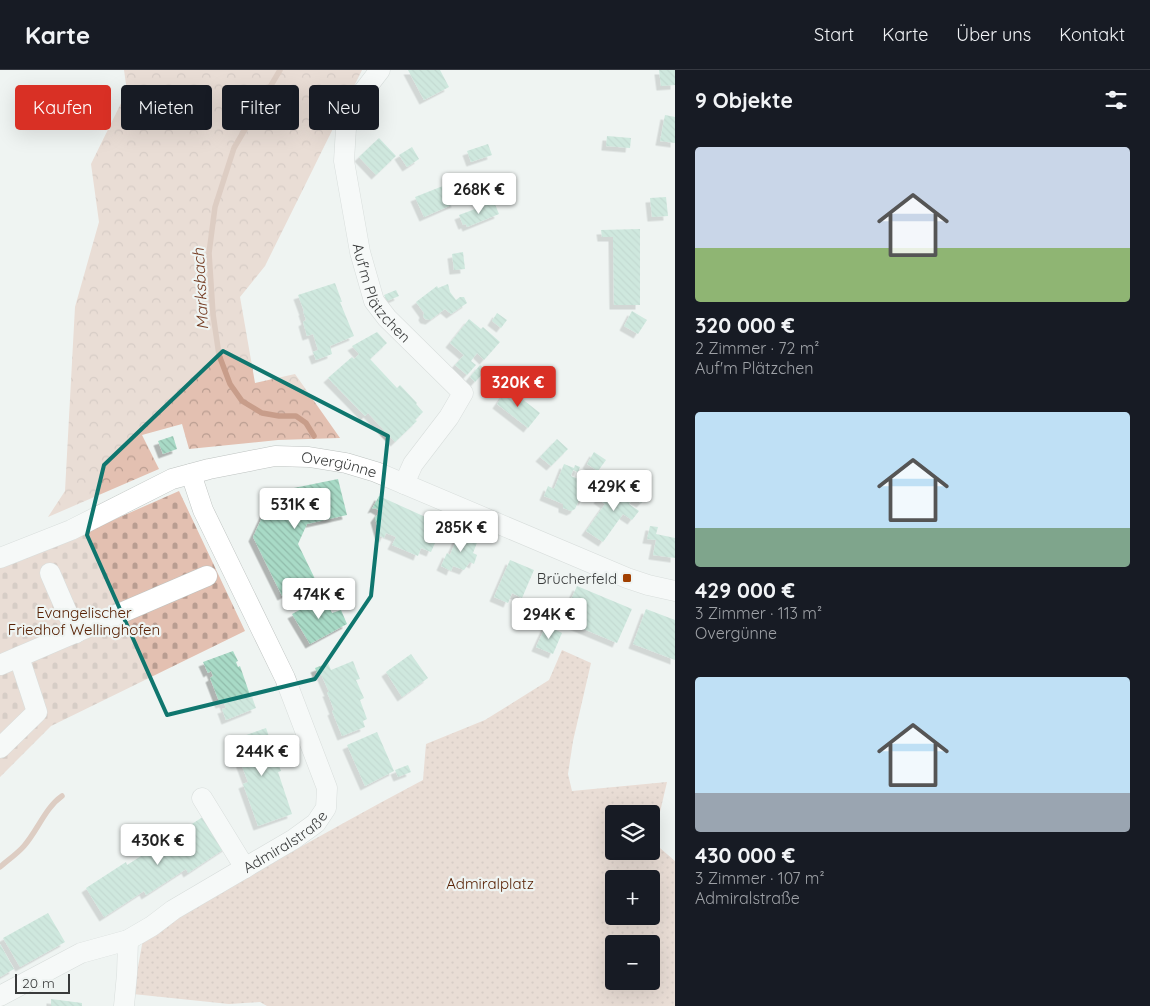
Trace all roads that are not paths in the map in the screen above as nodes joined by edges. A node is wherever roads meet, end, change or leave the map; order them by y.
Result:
1 (380, 70) edge
2 (191, 474) junction
3 (404, 484) junction
4 (0, 558) edge
5 (50, 573) dead end
6 (207, 576) dead end
7 (675, 590) edge
8 (76, 633) junction
9 (19, 657) junction
10 (0, 664) edge
11 (0, 748) edge
12 (202, 798) dead end
13 (245, 868) junction
14 (128, 940) junction
15 (0, 996) edge
16 (124, 1006) edge

1 - 3 street, Auf'm Plätzchen
2 - 3 street, Overgünne
2 - 4 street, Overgünne
2 - 13 street, Admiralstraße
3 - 7 street, Overgünne
5 - 8 street
6 - 8 street
8 - 9 street
9 - 10 street
9 - 11 street
12 - 13 street
13 - 14 street, Admiralstraße
14 - 15 street, Admiralstraße
14 - 16 street

